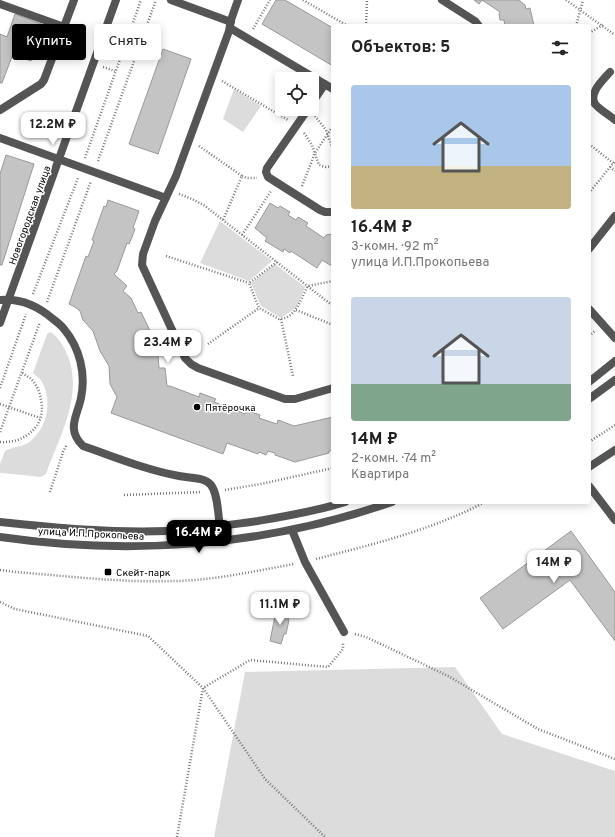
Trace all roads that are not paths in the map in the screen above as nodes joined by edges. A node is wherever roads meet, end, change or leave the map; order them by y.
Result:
1 (74, 0) edge
2 (116, 0) edge
3 (171, 0) edge
4 (238, 0) edge
5 (442, 0) edge
6 (0, 4) edge
7 (56, 24) edge
8 (65, 24) edge
9 (477, 24) edge
10 (230, 25) junction
11 (52, 60) edge
12 (610, 72) dead end
13 (325, 84) junction
14 (331, 88) edge
15 (319, 93) edge
16 (0, 110) edge
17 (303, 116) edge
18 (615, 120) edge
19 (0, 138) edge
20 (59, 159) junction
21 (168, 194) junction
22 (331, 212) edge
23 (615, 216) edge
24 (591, 246) edge
25 (9, 299) junction
26 (0, 300) edge
27 (591, 311) edge
28 (0, 324) edge
29 (615, 338) edge
30 (615, 361) edge
31 (591, 380) edge
32 (615, 380) edge
33 (331, 389) edge
34 (591, 398) edge
35 (615, 450) edge
36 (591, 466) edge
37 (591, 489) edge
38 (337, 504) edge
39 (386, 504) edge
40 (287, 516) junction
41 (615, 520) edge
42 (0, 522) edge
43 (220, 527) junction
44 (292, 530) junction
45 (0, 537) edge
46 (222, 542) junction
47 (344, 632) road end

1 - 8 street
2 - 20 street, Новогородская улица
3 - 10 street
4 - 10 street
5 - 9 street
6 - 7 street
10 - 13 street
10 - 21 street
11 - 16 street
12 - 18 street
13 - 14 street
13 - 15 street
17 - 22 street
19 - 20 street
20 - 21 street
20 - 25 street, Новогородская улица
21 - 33 street
23 - 24 street
25 - 26 street
25 - 28 street, Новогородская улица
25 - 43 street
27 - 29 street
30 - 31 street
32 - 34 street
35 - 36 street
37 - 41 street
38 - 40 street, улица И.П.Прокопьева
39 - 44 street, улица И.П.Прокопьева
40 - 43 street, улица И.П.Прокопьева
40 - 44 street
42 - 43 street, улица И.П.Прокопьева
43 - 46 street
44 - 46 street, улица И.П.Прокопьева
44 - 47 street
45 - 46 street, улица И.П.Прокопьева

